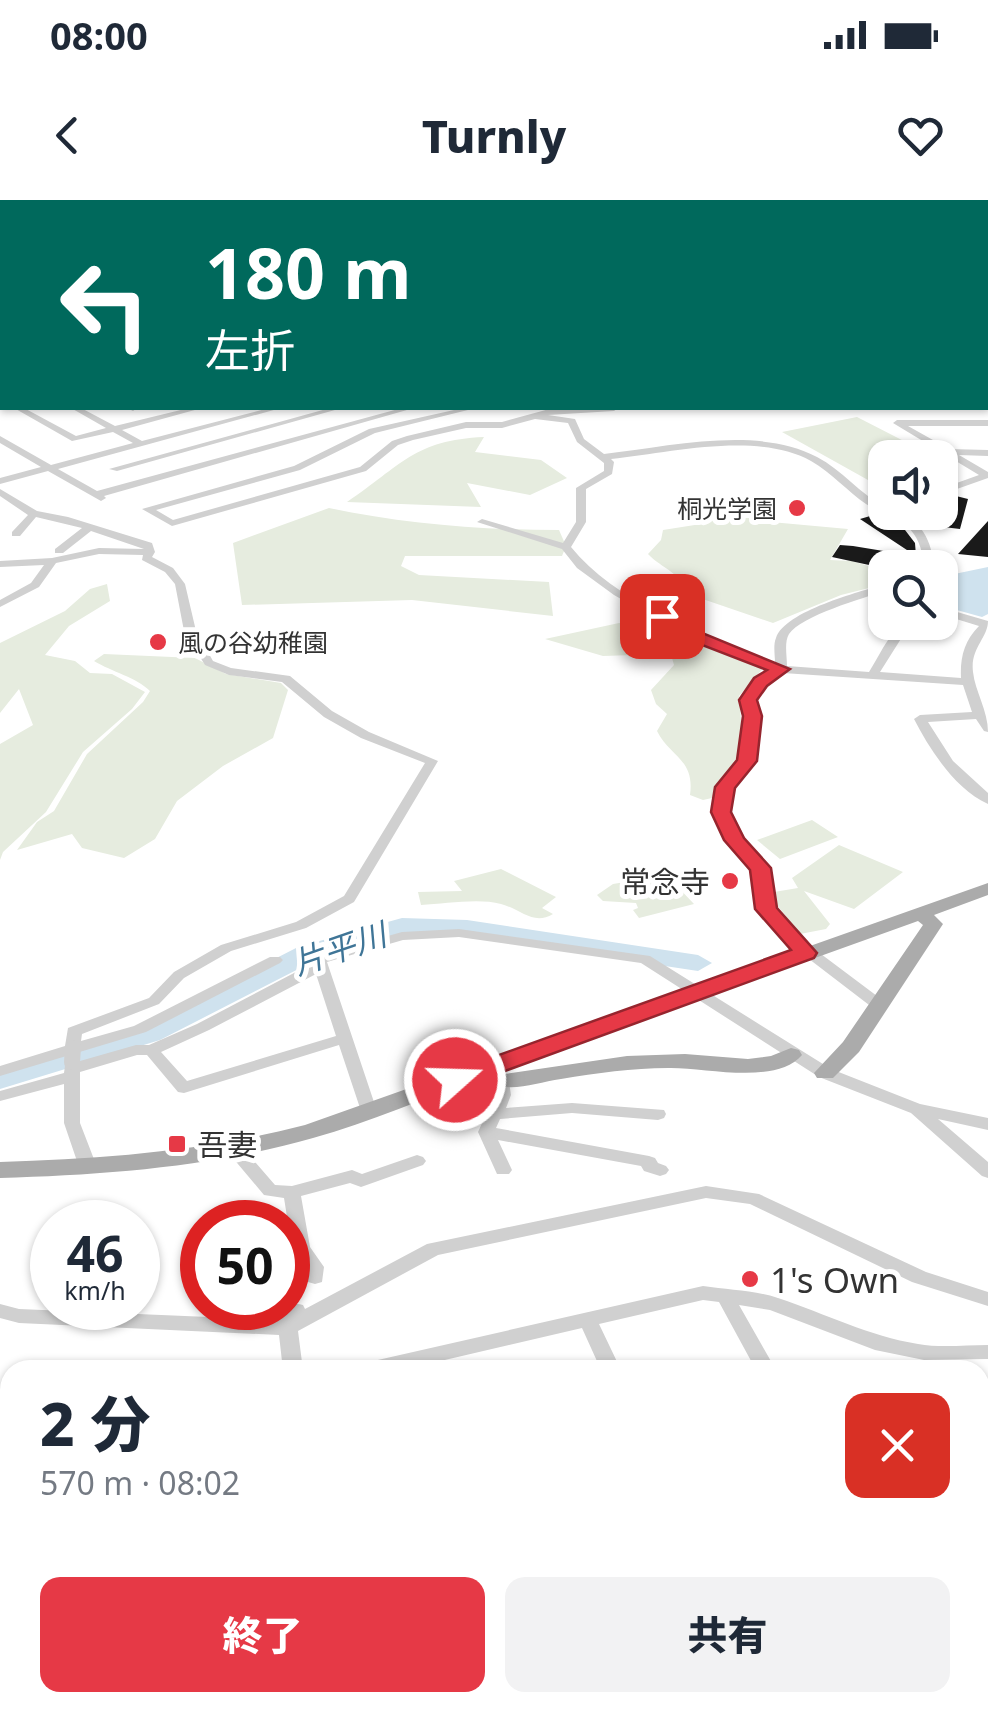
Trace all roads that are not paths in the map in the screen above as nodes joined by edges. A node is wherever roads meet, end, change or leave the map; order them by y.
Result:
1 (0, 290) edge
2 (0, 299) edge
3 (22, 410) edge
4 (79, 410) edge
5 (136, 410) edge
6 (190, 410) edge
7 (270, 410) edge
8 (331, 410) edge
9 (403, 410) edge
10 (463, 410) edge
11 (573, 410) edge
12 (534, 416) junction
13 (152, 419) junction
14 (988, 423) edge
15 (114, 429) junction
16 (325, 431) junction
17 (0, 438) edge
18 (924, 440) edge
19 (348, 441) junction
20 (142, 444) junction
21 (958, 452) edge
22 (988, 452) edge
23 (604, 457) junction
24 (226, 459) junction
25 (958, 459) edge
26 (238, 465) dead end
27 (50, 468) junction
28 (251, 472) dead end
29 (987, 475) edge
30 (263, 478) junction
31 (0, 481) edge
32 (138, 483) junction
33 (958, 485) edge
34 (0, 492) edge
35 (868, 503) edge
36 (34, 514) junction
37 (482, 522) dead end
38 (89, 527) junction
39 (16, 534) dead end
40 (566, 547) junction
41 (60, 550) dead end
42 (150, 552) junction
43 (52, 561) junction
44 (0, 564) edge
45 (868, 593) edge
46 (0, 604) edge
47 (958, 616) edge
48 (987, 624) edge
49 (895, 640) edge
50 (781, 669) junction
51 (872, 676) junction
52 (970, 682) junction
53 (981, 698) edge
54 (979, 715) junction
55 (988, 728) edge
56 (988, 800) edge
57 (988, 889) edge
58 (921, 913) junction
59 (806, 953) junction
60 (275, 960) dead end
61 (321, 965) junction
62 (696, 993) junction
63 (880, 1005) junction
64 (345, 1038) junction
65 (152, 1050) junction
66 (792, 1055) junction
67 (72, 1064) junction
68 (0, 1071) edge
69 (825, 1073) junction
70 (492, 1076) junction
71 (0, 1096) edge
72 (916, 1109) junction
73 (369, 1112) junction
74 (496, 1114) junction
75 (658, 1114) dead end
76 (988, 1124) edge
77 (486, 1132) junction
78 (236, 1151) junction
79 (416, 1161) dead end
80 (88, 1167) junction
81 (0, 1170) edge
82 (503, 1170) dead end
83 (660, 1170) dead end
84 (988, 1172) edge
85 (292, 1192) junction
86 (315, 1277) dead end
87 (726, 1294) junction
88 (988, 1300) edge
89 (310, 1310) edge
90 (0, 1312) edge
91 (180, 1318) edge
92 (587, 1318) junction
93 (291, 1330) edge
94 (988, 1352) edge
95 (293, 1360) edge
96 (411, 1360) edge
97 (606, 1360) edge
98 (760, 1360) edge

1 - 2 street
3 - 15 street
4 - 15 street
5 - 13 street
6 - 13 street
7 - 20 street
8 - 32 street
9 - 16 street
10 - 19 street
11 - 12 street
12 - 23 street
12 - 30 street
13 - 15 street
14 - 18 street
15 - 20 street
16 - 19 street
16 - 24 street
17 - 27 street
19 - 30 street
20 - 27 street
21 - 22 street
23 - 35 street
23 - 40 street
24 - 26 street
24 - 32 street
25 - 29 street
27 - 31 street
27 - 32 street
28 - 30 street
29 - 33 street
34 - 36 street
36 - 38 street
36 - 39 street
37 - 40 street
38 - 41 street
38 - 42 street
40 - 50 street
42 - 43 street
42 - 67 street
43 - 44 street
43 - 46 street
45 - 50 street
47 - 48 street
48 - 52 street
49 - 51 street
50 - 51 street
50 - 59 street
51 - 52 street
52 - 53 street
53 - 54 street
54 - 55 street
54 - 56 street
57 - 58 main road
58 - 59 main road
58 - 63 main road
59 - 62 main road
59 - 63 street
60 - 68 street
61 - 62 street
61 - 64 street
61 - 65 street
62 - 66 street
62 - 70 main road
63 - 69 main road
64 - 65 street
64 - 73 street
65 - 67 street
66 - 69 street
66 - 70 main road
67 - 71 street
67 - 80 street
69 - 72 street
70 - 73 main road
70 - 74 street
72 - 76 street
72 - 84 street
73 - 78 main road
74 - 75 street
74 - 77 street
77 - 82 street
77 - 83 street
78 - 80 main road
78 - 85 street
79 - 85 street
80 - 81 main road
85 - 86 street
87 - 92 street
87 - 94 street
87 - 98 street
88 - 89 street
90 - 91 street
92 - 96 street
92 - 97 street
93 - 95 street

